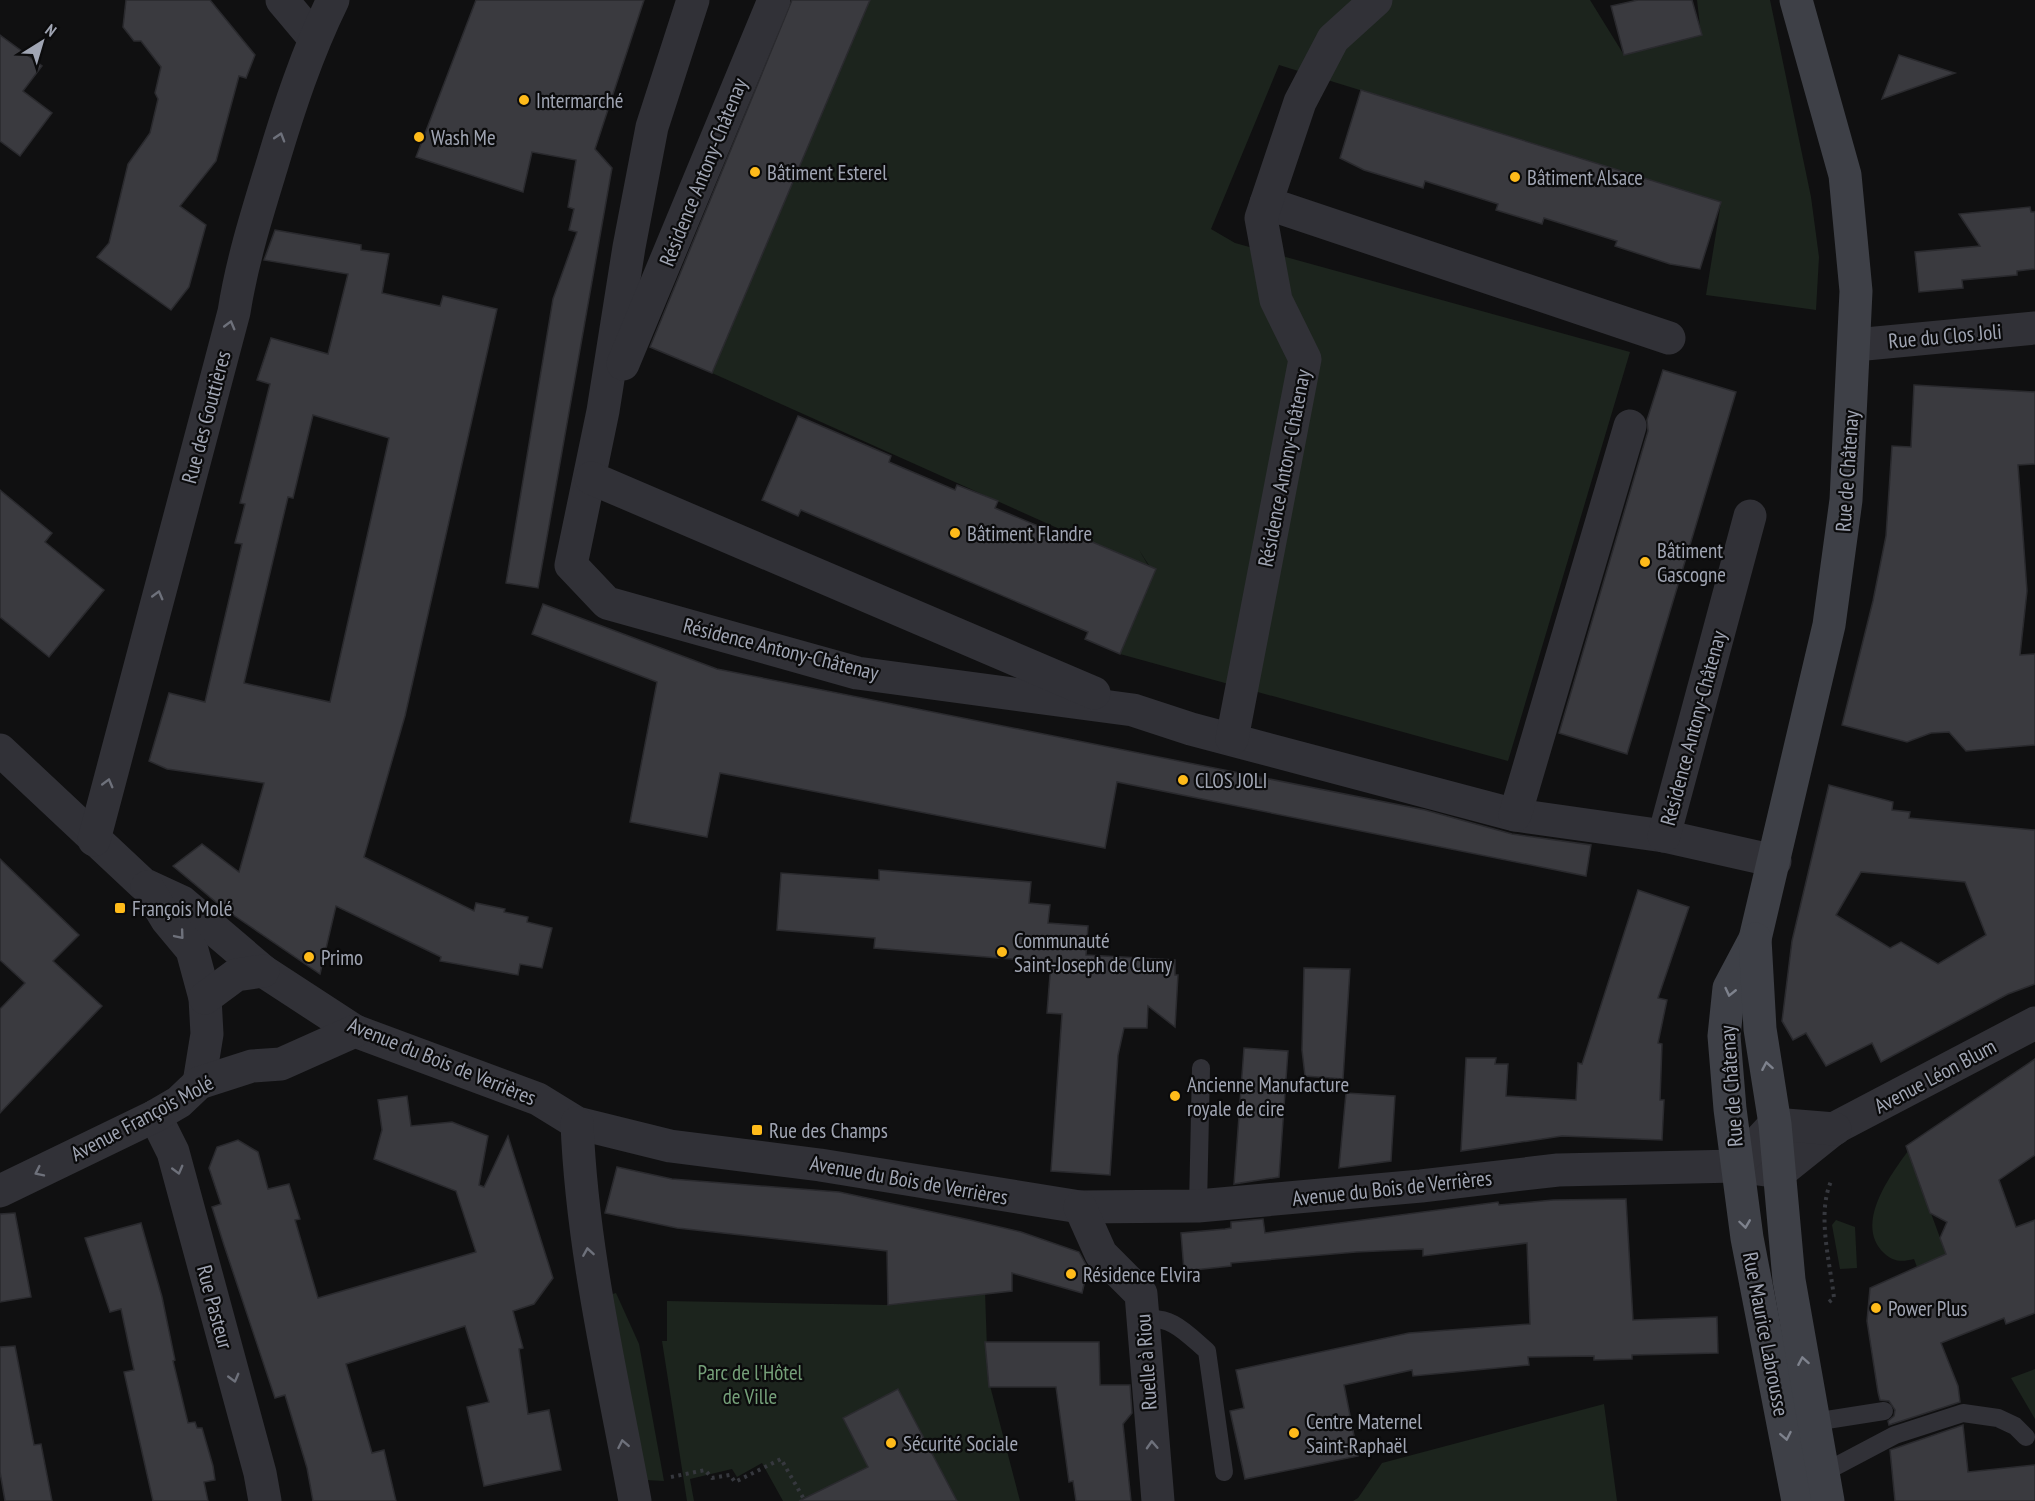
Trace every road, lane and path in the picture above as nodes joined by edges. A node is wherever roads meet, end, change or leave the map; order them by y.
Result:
1 (282, 0) edge
2 (333, 0) edge
3 (693, 0) edge
4 (774, 0) edge
5 (1377, 0) edge
6 (1796, 0) edge
7 (314, 38) junction
8 (1266, 203) junction
9 (2035, 328) edge
10 (1669, 338) dead end
11 (1855, 345) junction
12 (603, 411) junction
13 (1630, 426) dead end
14 (591, 478) junction
15 (1750, 516) dead end
16 (1134, 710) junction
17 (1232, 739) junction
18 (0, 750) edge
19 (1515, 815) junction
20 (1664, 836) junction
21 (94, 840) junction
22 (1775, 861) junction
23 (147, 887) junction
24 (1755, 939) junction
25 (263, 971) junction
26 (308, 999) junction
27 (206, 1013) junction
28 (2035, 1023) edge
29 (355, 1031) junction
30 (303, 1054) junction
31 (252, 1066) junction
32 (1201, 1068) dead end
33 (199, 1083) junction
34 (155, 1116) junction
35 (577, 1123) junction
36 (1775, 1124) junction
37 (1834, 1129) junction
38 (1737, 1166) junction
39 (1836, 1170) dead end
40 (1780, 1172) junction
41 (0, 1191) edge
42 (1198, 1206) junction
43 (1080, 1207) junction
44 (1795, 1313) junction
45 (1143, 1320) junction
46 (1884, 1411) dead end
47 (1814, 1422) junction
48 (2026, 1437) dead end
49 (1224, 1472) dead end
50 (671, 1477) dead end
51 (1825, 1487) edge
52 (265, 1501) edge
53 (635, 1501) edge
54 (805, 1501) edge
55 (1158, 1501) edge
56 (1798, 1501) edge

1 - 7 street
2 - 7 street, Rue des Gouttières
3 - 12 street, Résidence Antony-Châtenay
4 - 12 street, Résidence Antony-Châtenay
5 - 8 street, Résidence Antony-Châtenay
6 - 11 main road, Rue de Châtenay
21 -> 7 street, Rue des Gouttières
8 - 10 street
8 - 17 street, Résidence Antony-Châtenay
9 - 11 street, Rue du Clos Joli
11 - 22 main road, Rue de Châtenay
12 - 14 street, Résidence Antony-Châtenay
13 - 19 street
14 - 16 street, Résidence Antony-Châtenay
14 - 16 street, Résidence Antony-Châtenay
15 - 20 street, Résidence Antony-Châtenay
16 - 17 street, Résidence Antony-Châtenay
17 - 19 street, Résidence Antony-Châtenay
18 - 21 street, Avenue du Bois de Verrières
19 - 20 street, Résidence Antony-Châtenay
20 - 22 street, Résidence Antony-Châtenay
21 - 23 street, Avenue du Bois de Verrières
22 - 24 main road, Rue de Châtenay
23 - 25 street, Avenue du Bois de Verrières
23 -> 27 street, Avenue du Bois de Verrières
36 -> 24 main road, Rue de Châtenay
24 -> 38 main road, Rue de Châtenay
25 - 26 street, Avenue du Bois de Verrières
25 - 27 street
26 - 29 street, Avenue du Bois de Verrières
26 - 30 street
27 - 31 street
27 - 33 street, Avenue du Bois de Verrières
28 - 37 street, Avenue Léon Blum
29 - 30 street, Avenue François Molé
29 - 35 street, Avenue du Bois de Verrières
30 - 31 street, Avenue François Molé
31 - 33 street, Avenue François Molé
32 - 42 lane
33 - 34 street, Avenue François Molé
34 -> 41 street, Avenue François Molé
34 -> 52 street, Rue Pasteur
35 - 43 street, Avenue du Bois de Verrières
53 -> 35 street
36 - 37 street
36 - 38 street
36 - 40 main road, Rue de Châtenay
37 - 40 street, Avenue Léon Blum
38 - 40 street, Avenue du Bois de Verrières
38 - 42 street, Avenue du Bois de Verrières
38 -> 56 main road, Rue Maurice Labrousse
39 - 44 path
40 - 44 main road, Rue Maurice Labrousse
42 - 43 street, Avenue du Bois de Verrières
43 - 45 street, Ruelle à Riou
47 -> 44 main road, Rue Maurice Labrousse
45 - 49 lane
55 -> 45 street, Ruelle à Riou
46 - 47 lane
47 - 51 main road, Rue Maurice Labrousse
48 - 51 lane
50 - 54 path

